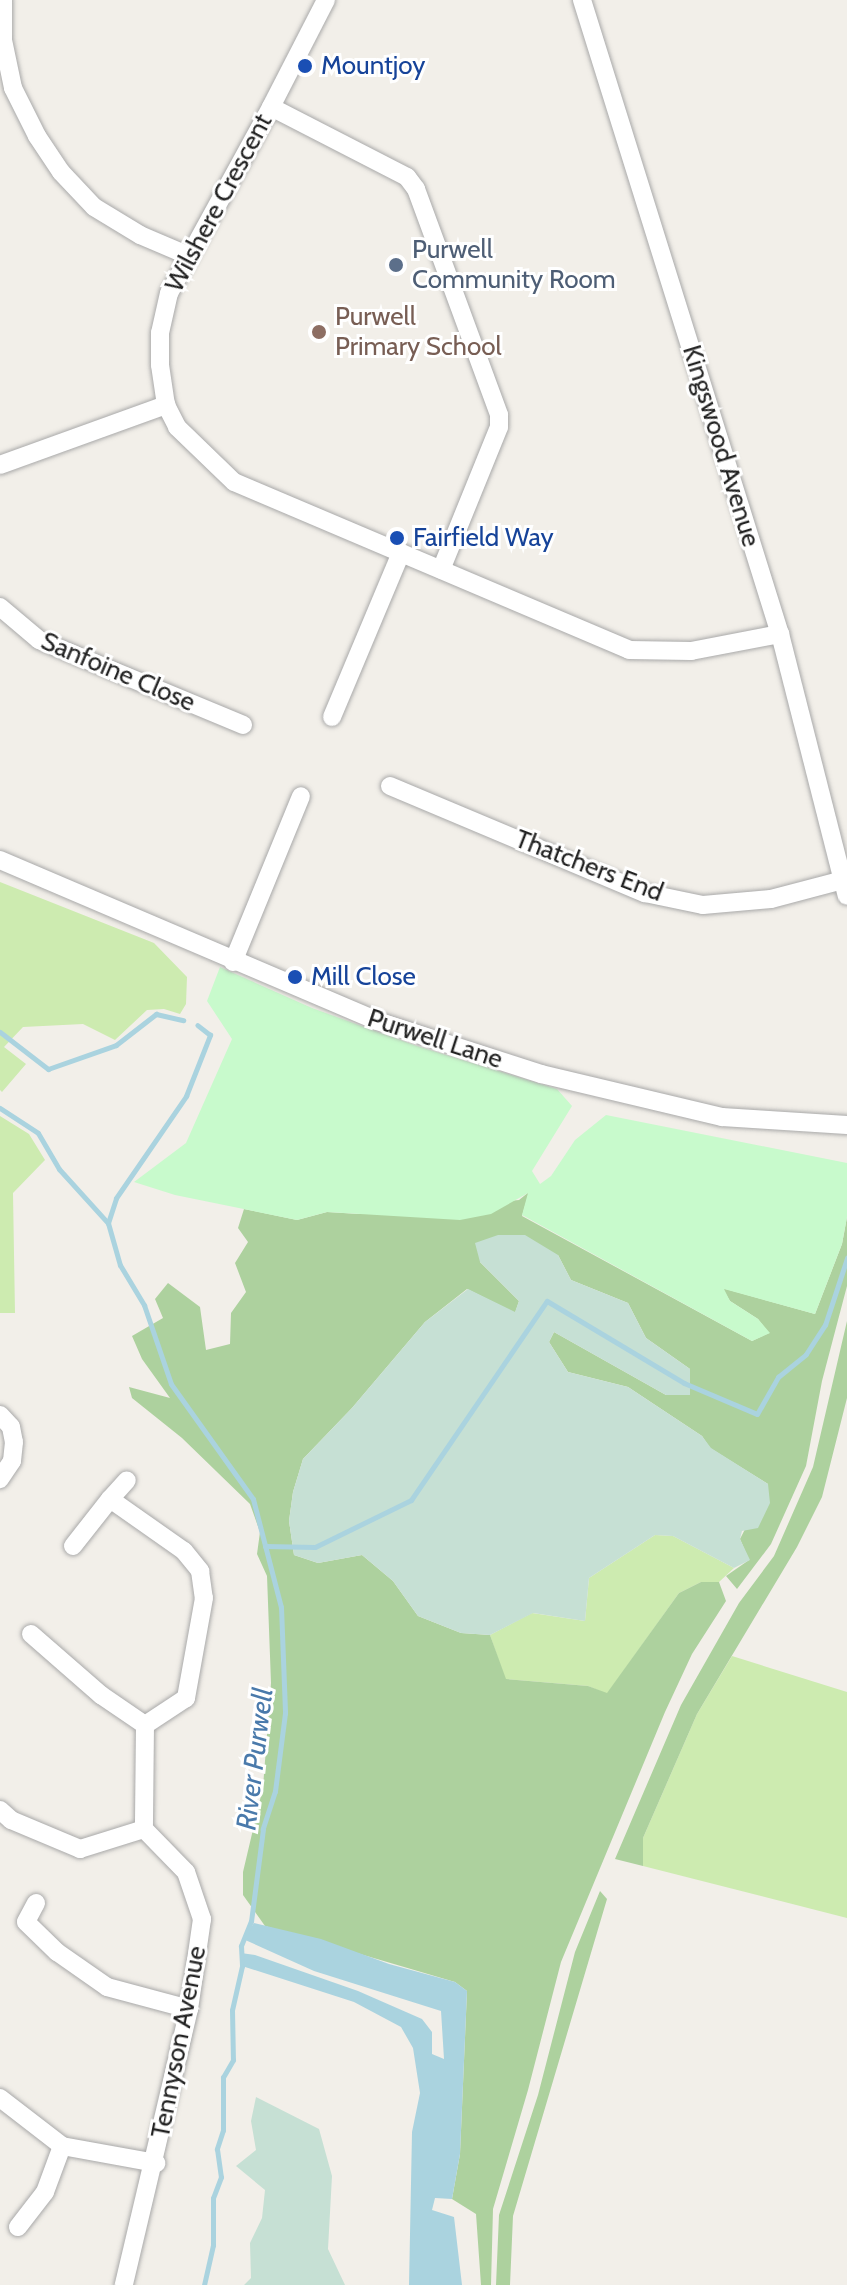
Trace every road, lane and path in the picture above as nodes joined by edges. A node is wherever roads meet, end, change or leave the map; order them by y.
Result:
1 (3, 0) edge
2 (326, 0) edge
3 (582, 0) edge
4 (271, 107) junction
5 (187, 255) junction
6 (166, 405) junction
7 (0, 465) edge
8 (401, 553) junction
9 (441, 570) junction
10 (0, 607) edge
11 (780, 634) junction
12 (332, 717) dead end
13 (243, 725) dead end
14 (390, 786) dead end
15 (301, 796) dead end
16 (0, 860) edge
17 (845, 888) edge
18 (233, 962) junction
19 (847, 1125) edge
20 (0, 1415) edge
21 (0, 1479) edge
22 (127, 1480) dead end
23 (110, 1499) junction
24 (73, 1546) dead end
25 (31, 1634) dead end
26 (145, 1725) junction
27 (0, 1810) edge
28 (144, 1829) junction
29 (36, 1903) dead end
30 (189, 2009) junction
31 (0, 2098) edge
32 (62, 2146) junction
33 (156, 2163) junction
34 (18, 2227) dead end
35 (124, 2285) edge

1 - 5 street
2 - 4 street, Wilshere Crescent
3 - 11 street, Kingswood Avenue
4 - 5 street, Wilshere Crescent
4 - 9 street
5 - 6 street, Wilshere Crescent
6 - 7 street
6 - 8 street, Wilshere Crescent
8 - 9 street, Wilshere Crescent
8 - 12 street
9 - 11 street, Wilshere Crescent
10 - 13 street, Sanfoine Close
11 - 17 street, Kingswood Avenue
14 - 17 street, Thatchers End
15 - 18 street
16 - 18 street, Purwell Lane
18 - 19 street, Purwell Lane
20 - 21 street
22 - 23 street
23 - 24 street
23 - 26 street
25 - 26 street
26 - 28 street
27 - 28 street
28 - 30 street, Tennyson Avenue
29 - 30 street
30 - 33 street, Tennyson Avenue
31 - 32 street
32 - 33 street
32 - 34 street
33 - 35 street, Tennyson Avenue

